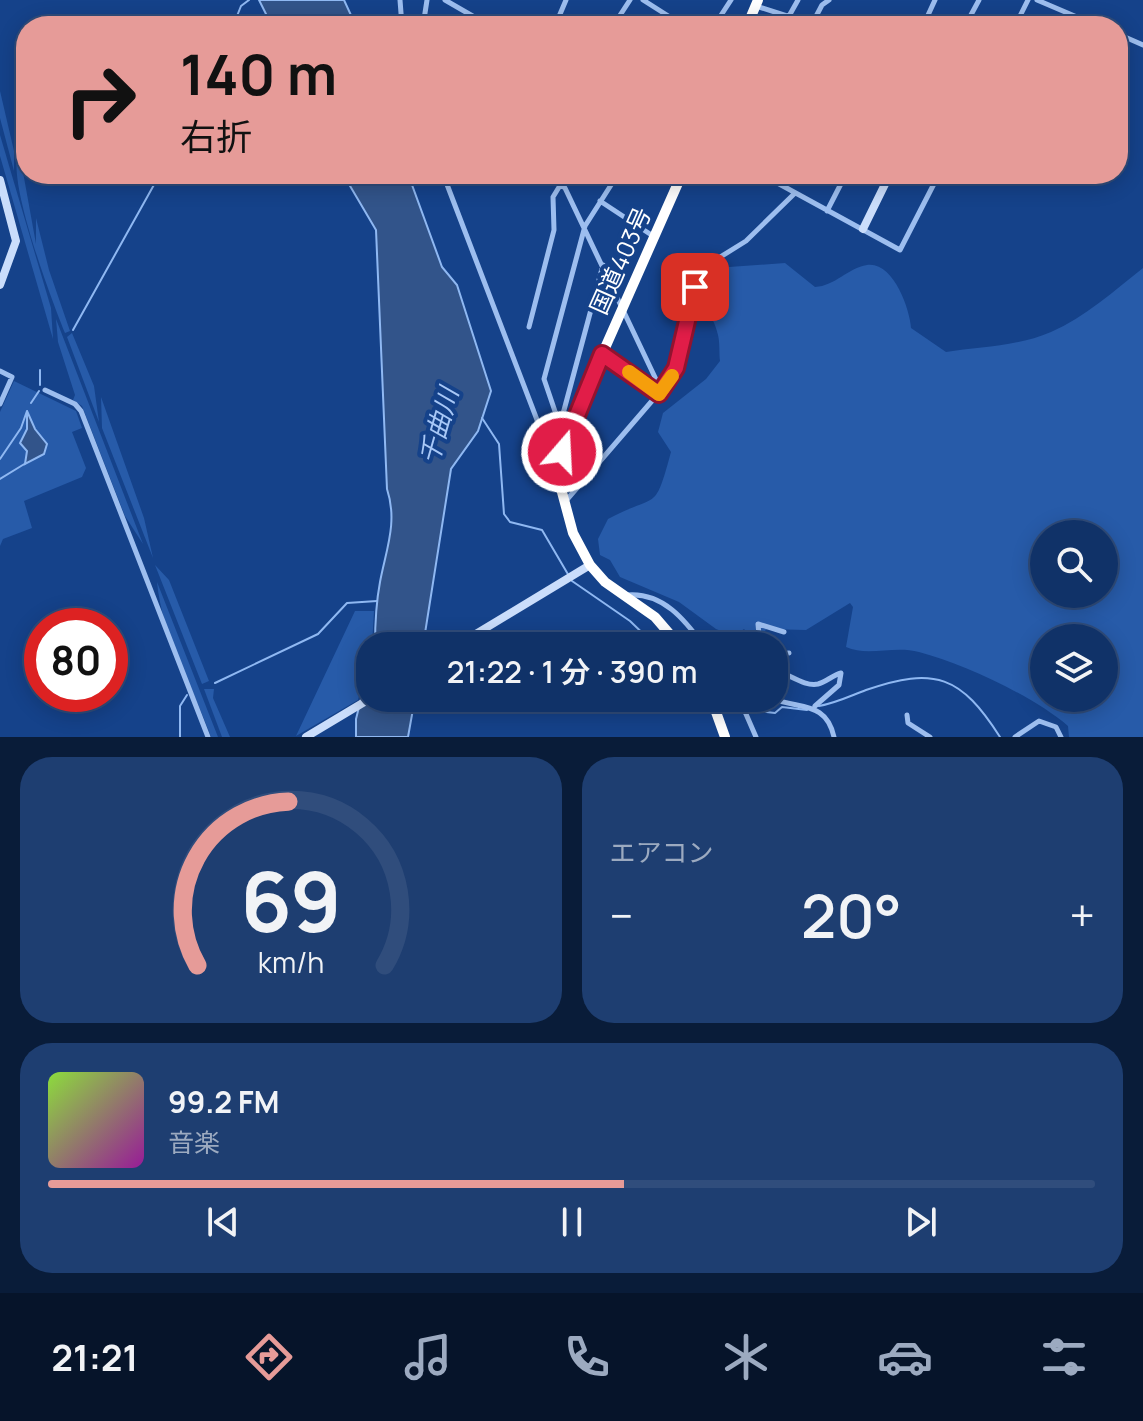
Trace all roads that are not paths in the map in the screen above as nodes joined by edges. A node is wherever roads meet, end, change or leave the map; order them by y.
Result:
1 (445, 0) edge
2 (643, 0) edge
3 (798, 0) edge
4 (829, 0) edge
5 (1037, 0) edge
6 (756, 3) edge
7 (473, 16) edge
8 (668, 16) edge
9 (789, 16) joint
10 (816, 16) edge
11 (1075, 16) edge
12 (0, 180) edge
13 (447, 184) edge
14 (560, 184) edge
15 (562, 184) edge
16 (611, 184) edge
17 (678, 184) edge
18 (786, 184) edge
19 (841, 184) edge
20 (885, 184) edge
21 (934, 184) edge
22 (794, 194) junction
23 (600, 201) junction
24 (827, 211) junction
25 (585, 226) junction
26 (863, 229) junction
27 (655, 237) junction
28 (603, 265) junction
29 (0, 285) edge
30 (623, 305) junction
31 (529, 327) dead end
32 (602, 354) junction
33 (1, 372) edge
34 (45, 390) dead end
35 (660, 392) junction
36 (0, 404) edge
37 (560, 426) junction
38 (562, 452) junction
39 (560, 466) junction
40 (568, 500) junction
41 (587, 567) junction
42 (622, 595) junction
43 (479, 632) edge
44 (668, 632) edge
45 (692, 632) edge
46 (759, 632) edge
47 (784, 632) dead end
48 (788, 675) edge
49 (788, 701) edge
50 (815, 706) junction
51 (356, 707) edge
52 (717, 712) edge
53 (745, 712) edge
54 (907, 715) dead end
55 (208, 737) edge
56 (306, 737) edge
57 (725, 737) edge
58 (756, 737) edge
59 (834, 737) edge
60 (930, 737) edge
61 (1015, 737) edge
62 (1061, 737) edge

1 - 7 street
2 - 8 street
3 - 9 street
4 - 10 street
5 - 11 street
6 - 9 street
12 - 29 street
13 - 39 street
14 - 31 street
15 - 25 street
16 - 23 street
17 - 27 highway, 国道403号
18 - 22 street
19 - 24 street
20 - 26 street
21 - 26 street
22 - 24 street
22 - 35 street
23 - 25 street
23 - 27 street
24 - 26 street
25 - 28 street
25 - 37 street
27 - 30 highway, 国道403号
28 - 30 street
28 - 37 street
30 - 32 highway, 国道403号
30 - 35 street
32 - 35 street
32 - 38 highway, 国道403号
33 - 36 street
34 - 55 street
35 - 40 street
37 - 38 street
38 - 39 highway, 国道403号
39 - 40 highway, 国道403号
40 - 41 highway, 国道403号
41 - 42 highway, 国道403号
41 - 43 street
42 - 44 highway, 国道403号
42 - 45 street
46 - 47 street
48 - 50 street
49 - 50 street
50 - 59 street
51 - 56 street
52 - 57 highway
53 - 58 street
54 - 60 street
61 - 62 street

